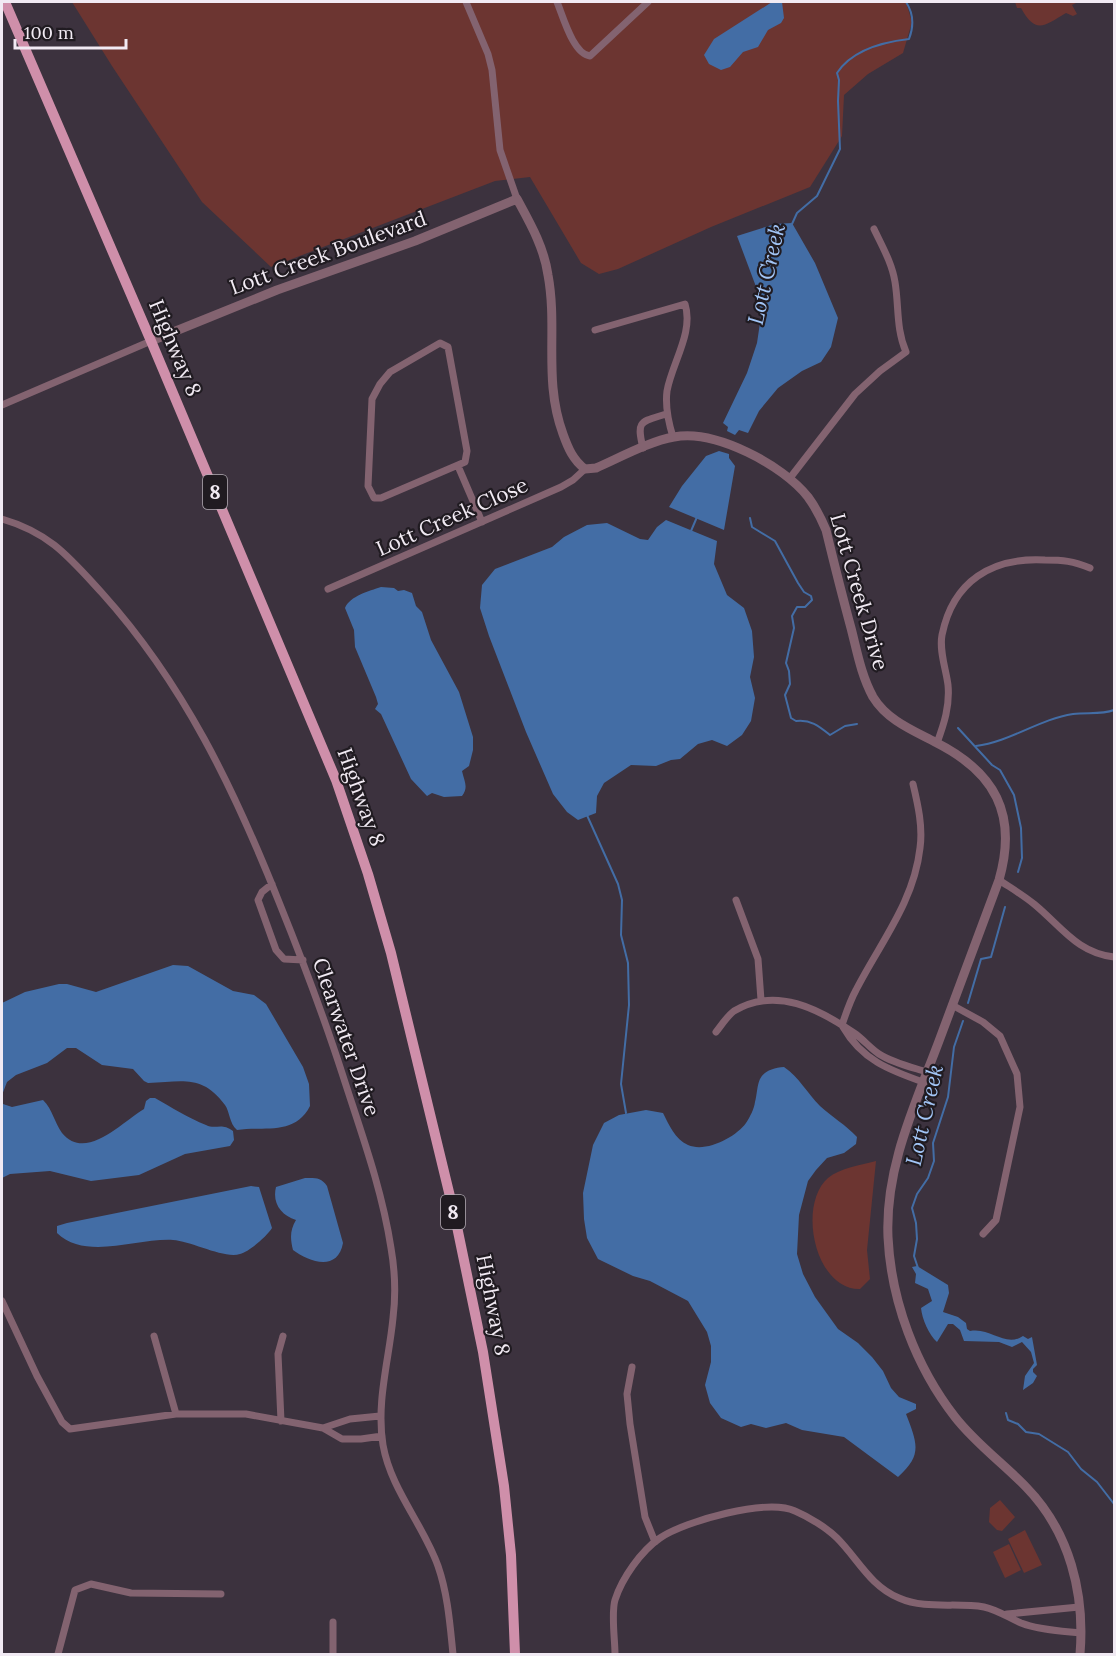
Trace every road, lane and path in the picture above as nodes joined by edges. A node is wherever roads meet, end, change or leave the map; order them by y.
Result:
1 (5, 2) edge
2 (466, 2) edge
3 (557, 2) edge
4 (648, 2) edge
5 (517, 199) junction
6 (874, 229) dead end
7 (595, 330) dead end
8 (151, 341) junction
9 (2, 405) edge
10 (666, 414) junction
11 (673, 437) junction
12 (643, 448) junction
13 (458, 466) junction
14 (585, 469) junction
15 (790, 478) junction
16 (2, 519) edge
17 (482, 522) junction
18 (1090, 568) dead end
19 (328, 589) dead end
20 (937, 743) junction
21 (913, 784) dead end
22 (999, 879) junction
23 (272, 884) junction
24 (736, 900) dead end
25 (1114, 957) edge
26 (303, 960) junction
27 (761, 1000) junction
28 (952, 1005) junction
29 (842, 1025) junction
30 (716, 1032) dead end
31 (927, 1072) junction
32 (923, 1082) junction
33 (983, 1234) dead end
34 (2, 1301) edge
35 (154, 1336) dead end
36 (283, 1336) dead end
37 (632, 1367) dead end
38 (176, 1414) junction
39 (380, 1416) junction
40 (281, 1421) junction
41 (323, 1428) junction
42 (382, 1436) junction
43 (655, 1542) junction
44 (221, 1594) dead end
45 (1079, 1607) junction
46 (1005, 1614) junction
47 (333, 1622) dead end
48 (1080, 1633) junction
49 (58, 1654) edge
50 (333, 1654) edge
51 (453, 1654) edge
52 (515, 1654) edge
53 (615, 1654) edge
54 (1080, 1654) edge

1 - 8 main road, Highway 8 / 8
2 - 5 street
3 - 4 street
5 - 8 street, Lott Creek Boulevard
5 - 14 street
6 - 15 street
7 - 10 street
8 - 9 street
8 - 52 main road, Highway 8 / 8
10 - 11 street
10 - 12 street
11 - 12 street, Lott Creek Drive
11 - 15 street, Lott Creek Drive
12 - 14 street, Lott Creek Drive
13 - 13 street
13 - 17 street
14 - 17 street, Lott Creek Close
15 - 20 street, Lott Creek Drive
16 - 23 street, Clearwater Drive
17 - 19 street, Lott Creek Close
18 - 20 street
20 - 22 street, Lott Creek Drive
21 - 29 street
22 - 25 street
22 - 28 street, Lott Creek Drive
23 - 26 street, Clearwater Drive
23 - 26 street
24 - 27 street
26 - 39 street, Clearwater Drive
27 - 29 street
27 - 30 street
28 - 31 street, Lott Creek Drive
28 - 33 street
29 - 31 street
29 - 32 street
31 - 32 street, Lott Creek Drive
32 - 45 street, Lott Creek Drive
34 - 38 street
35 - 38 street
36 - 40 street
37 - 43 street
38 - 40 street
39 - 41 street
39 - 42 street, Clearwater Drive
40 - 41 street
41 - 42 street
42 - 51 street, Clearwater Drive
43 - 46 street
43 - 53 street
44 - 49 street
45 - 46 street
45 - 48 street, Lott Creek Drive
46 - 48 street
47 - 50 street
48 - 54 street, Lott Creek Drive

